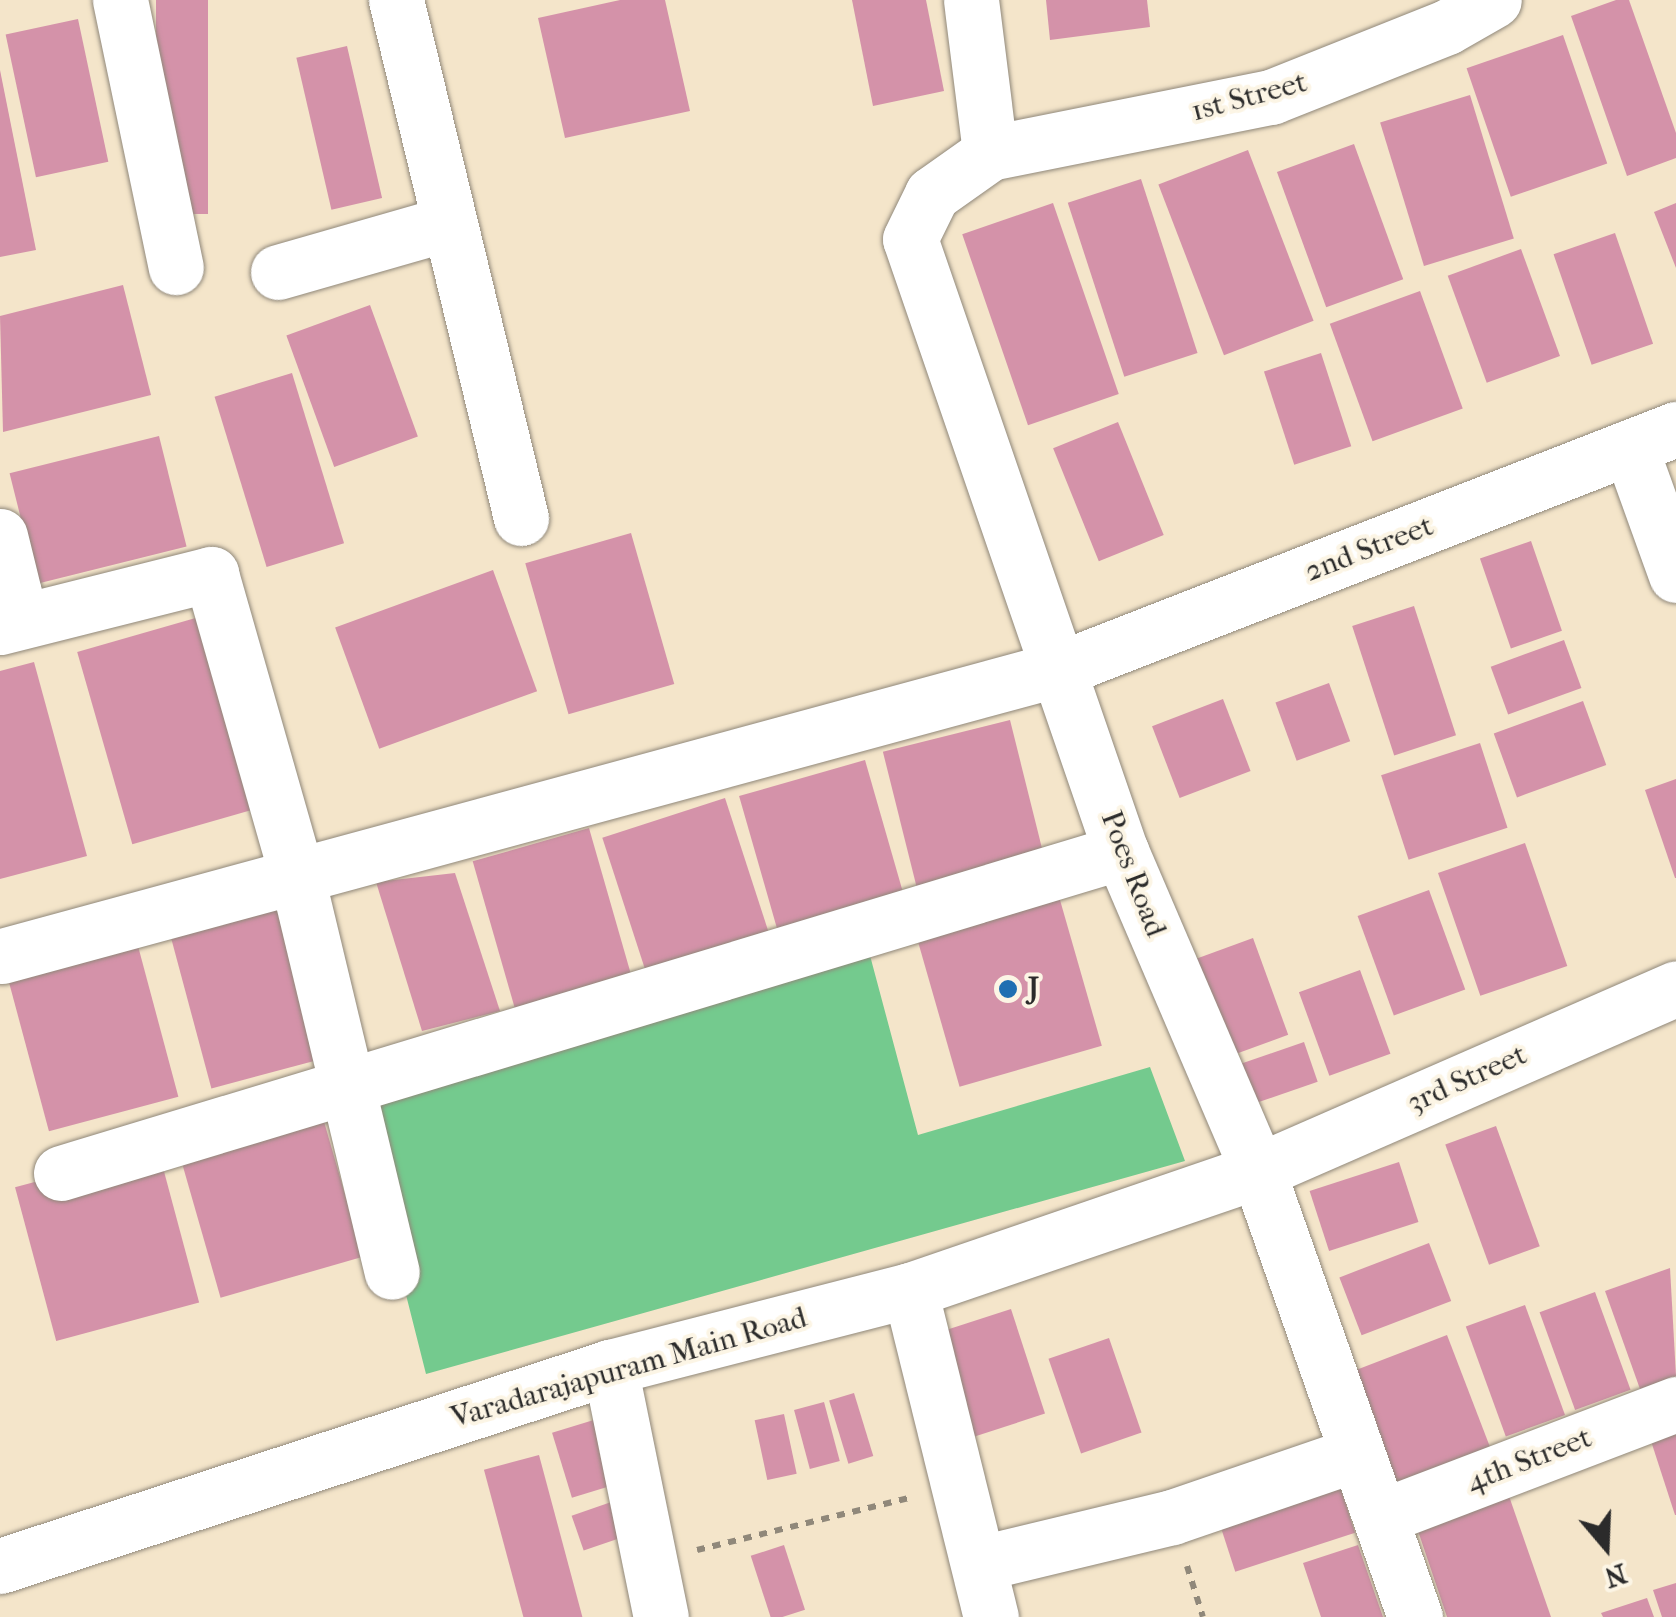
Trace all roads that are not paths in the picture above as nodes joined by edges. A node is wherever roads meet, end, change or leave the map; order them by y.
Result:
1 (120, 0) edge
2 (396, 0) edge
3 (972, 0) edge
4 (1494, 0) edge
5 (990, 154) junction
6 (449, 223) junction
7 (176, 267) dead end
8 (278, 272) dead end
9 (1653, 438) edge
10 (1665, 508) edge
11 (521, 518) dead end
12 (0, 536) edge
13 (1676, 575) edge
14 (0, 596) edge
15 (0, 627) edge
16 (1062, 668) junction
17 (1121, 852) junction
18 (296, 874) junction
19 (2, 956) edge
20 (1676, 988) edge
21 (348, 1088) junction
22 (1258, 1172) junction
23 (61, 1173) dead end
24 (392, 1272) dead end
25 (910, 1290) junction
26 (610, 1367) junction
27 (1676, 1404) edge
28 (1356, 1454) junction
29 (1382, 1516) junction
30 (981, 1563) junction
31 (0, 1566) edge
32 (661, 1617) edge
33 (991, 1617) edge
34 (1414, 1617) edge

1 - 7 street
2 - 6 street
3 - 5 street
4 - 5 street, 1st Street
5 - 16 street, Poes Road
6 - 8 street
6 - 11 street
9 - 10 street
9 - 16 street, 2nd Street
10 - 13 street
12 - 14 street
15 - 18 street
16 - 17 street, Poes Road
16 - 18 street, 2nd Street
17 - 21 street
17 - 22 street, Poes Road
18 - 19 street, 2nd Street
18 - 21 street
20 - 22 street, 3rd Street
21 - 23 street
21 - 24 street
22 - 25 street, Varadarajapuram Main Road
22 - 28 street, Poes Road
25 - 26 street, Varadarajapuram Main Road
25 - 30 street
26 - 31 street, Varadarajapuram Main Road
26 - 32 street
27 - 29 street, 4th Street
28 - 29 street, Poes Road
28 - 30 street
29 - 34 street, Poes Road
30 - 33 street

